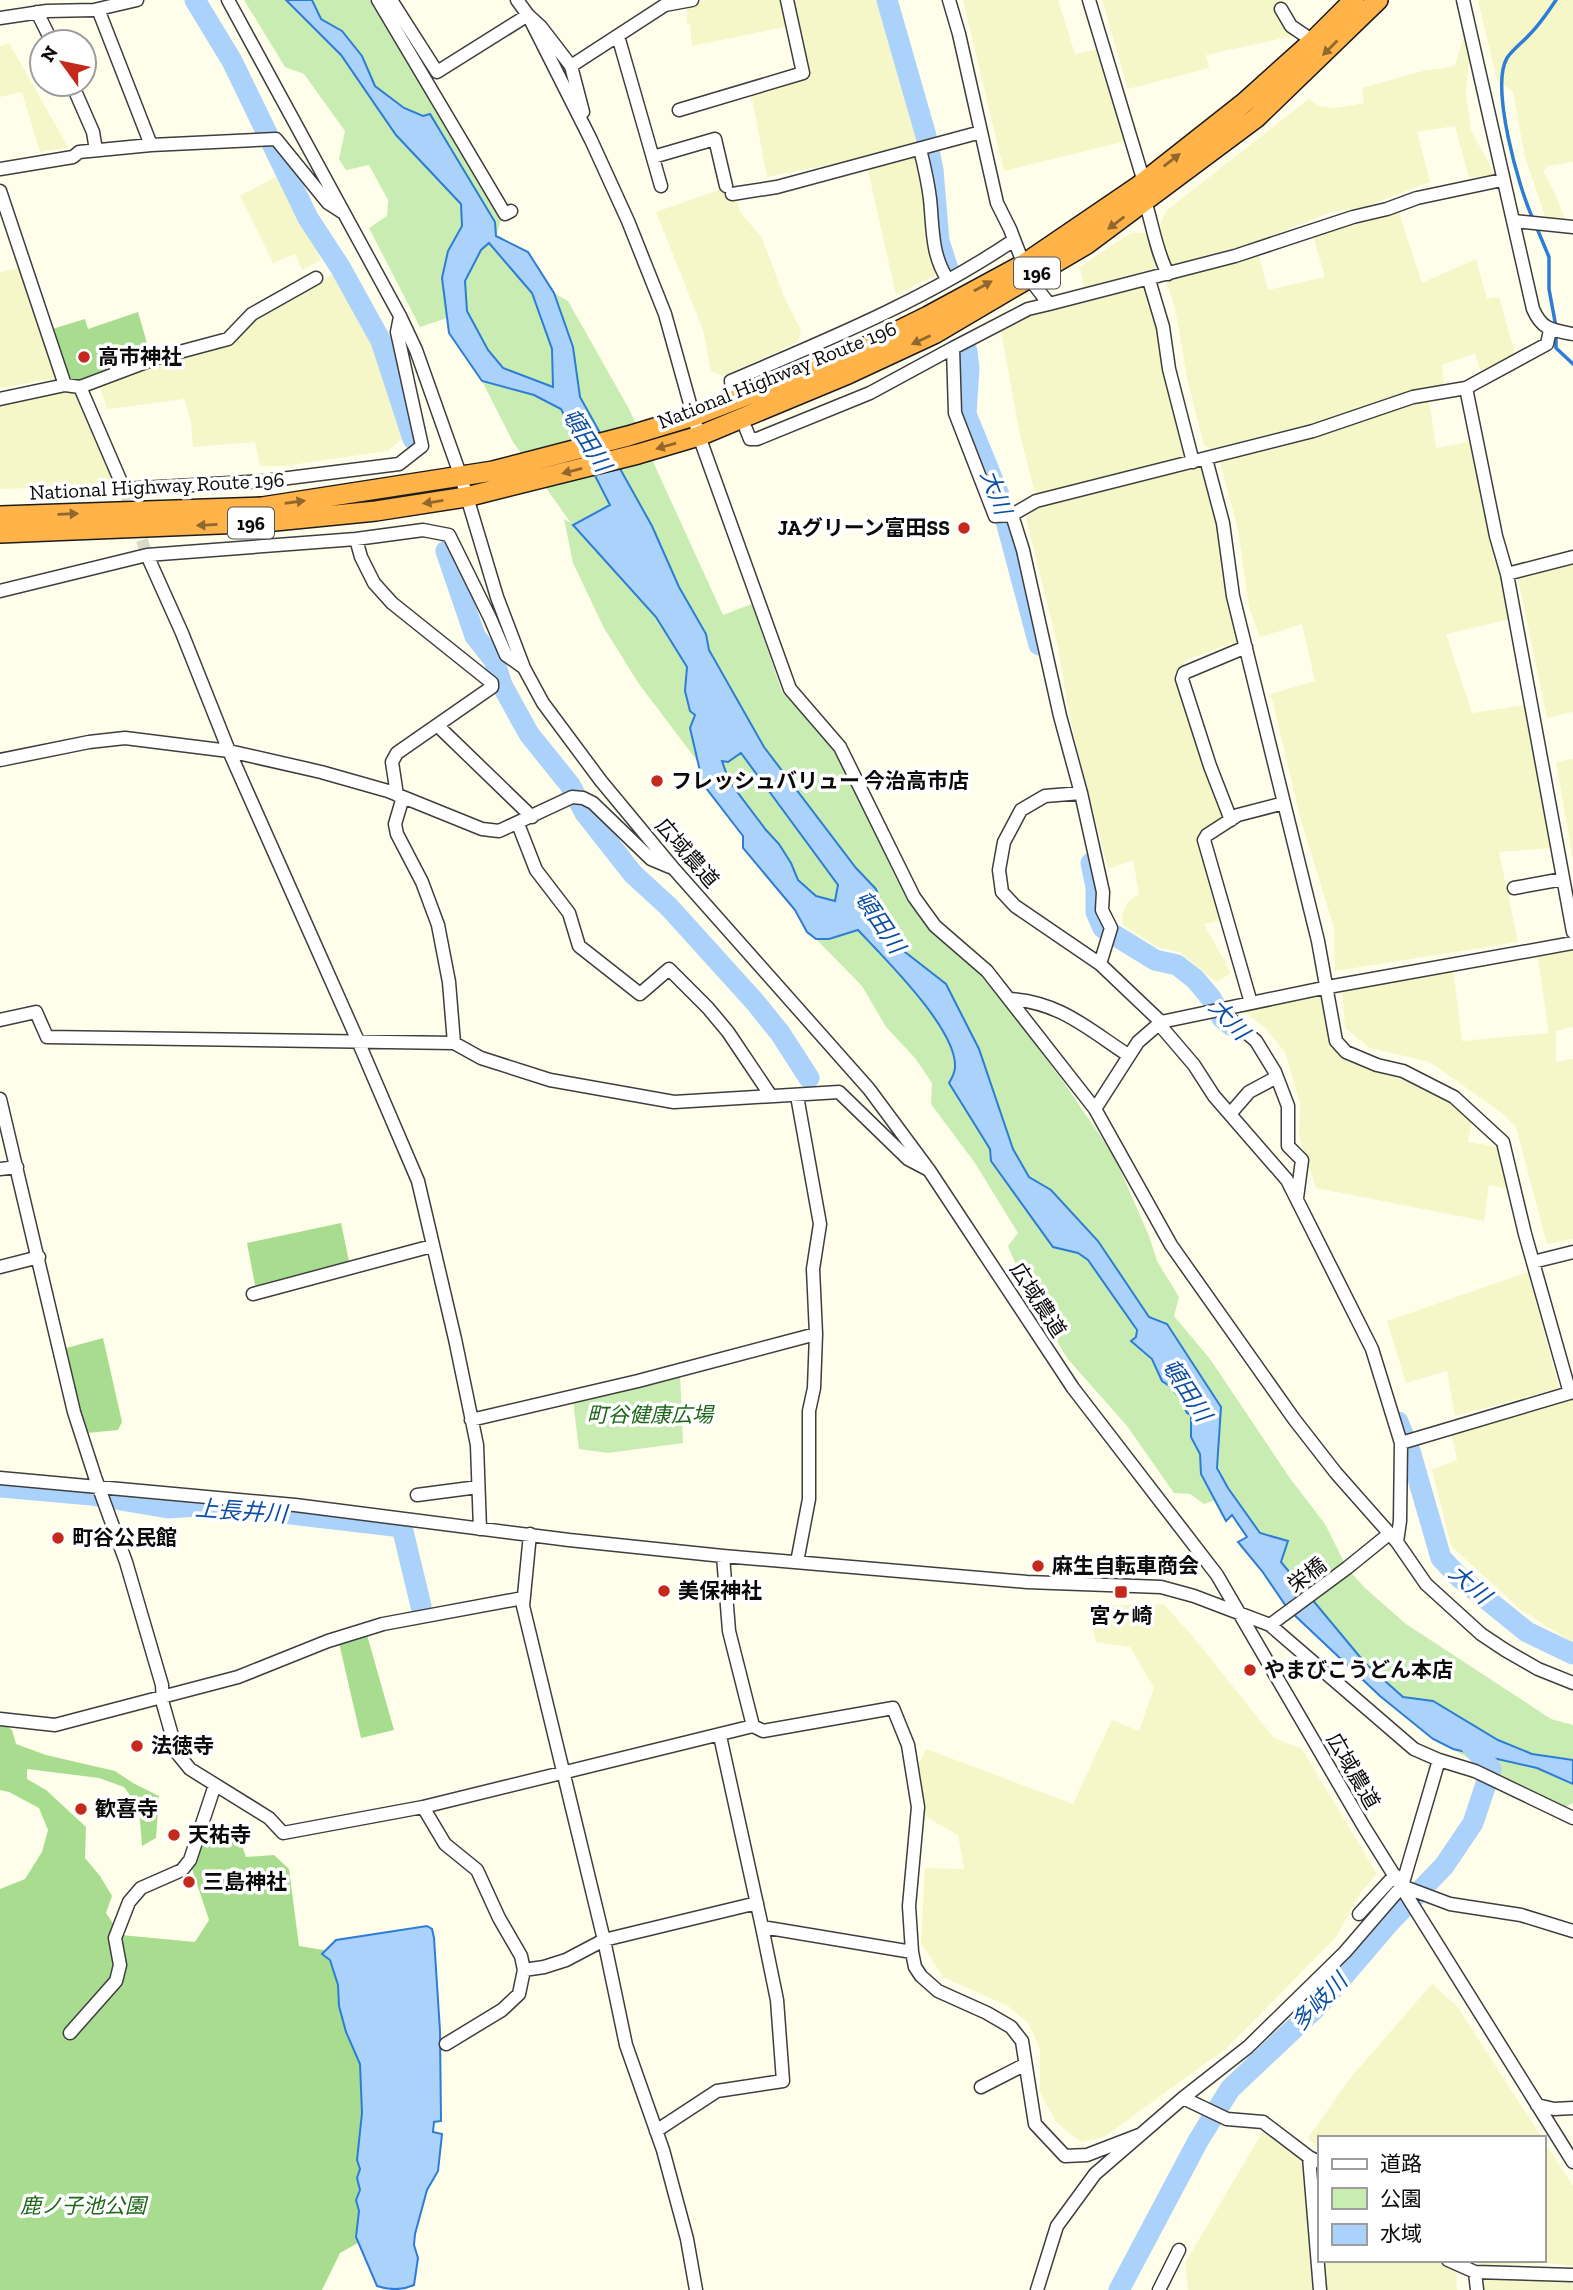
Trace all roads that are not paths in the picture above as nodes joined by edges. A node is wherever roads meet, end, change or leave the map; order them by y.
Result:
1 (136, 0) edge
2 (228, 0) edge
3 (378, 0) edge
4 (391, 0) edge
5 (517, 0) edge
6 (692, 0) edge
7 (787, 0) edge
8 (949, 0) edge
9 (1089, 0) edge
10 (1354, 0) edge
11 (1378, 0) edge
12 (1463, 0) edge
13 (663, 2) edge
14 (95, 6) edge
15 (1281, 9) dead end
16 (37, 12) junction
17 (528, 15) junction
18 (0, 18) edge
19 (45, 28) edge
20 (618, 36) junction
21 (1313, 41) junction
22 (571, 66) junction
23 (78, 98) edge
24 (680, 110) dead end
25 (981, 132) junction
26 (591, 140) junction
27 (151, 145) junction
28 (920, 149) junction
29 (96, 150) junction
30 (653, 157) junction
31 (0, 169) edge
32 (1502, 180) junction
33 (661, 186) dead end
34 (0, 191) edge
35 (1144, 192) junction
36 (511, 211) dead end
37 (345, 214) junction
38 (1520, 222) junction
39 (1573, 227) edge
40 (1014, 240) junction
41 (1026, 271) junction
42 (1168, 275) junction
43 (316, 278) dead end
44 (948, 280) junction
45 (1149, 280) junction
46 (1049, 304) junction
47 (400, 316) junction
48 (1550, 330) junction
49 (1573, 334) edge
50 (953, 348) junction
51 (65, 385) junction
52 (80, 387) junction
53 (1466, 388) junction
54 (732, 389) dead end
55 (0, 399) edge
56 (694, 416) junction
57 (746, 429) dead end
58 (699, 436) junction
59 (1200, 460) junction
60 (461, 477) junction
61 (497, 480) junction
62 (466, 497) junction
63 (1012, 515) junction
64 (0, 516) edge
65 (0, 533) edge
66 (356, 538) junction
67 (146, 555) junction
68 (1573, 557) edge
69 (1507, 574) junction
70 (0, 591) edge
71 (1246, 647) junction
72 (524, 668) junction
73 (438, 726) junction
74 (229, 751) junction
75 (0, 760) edge
76 (1081, 793) junction
77 (400, 796) junction
78 (1284, 803) junction
79 (532, 817) junction
80 (1231, 820) junction
81 (518, 824) junction
82 (674, 869) junction
83 (1563, 879) junction
84 (1514, 888) dead end
85 (1573, 932) edge
86 (1573, 943) edge
87 (1100, 964) junction
88 (1328, 987) junction
89 (1009, 999) junction
90 (1251, 1003) junction
91 (1222, 1009) junction
92 (0, 1020) edge
93 (1160, 1023) junction
94 (358, 1041) junction
95 (454, 1043) junction
96 (1128, 1055) junction
97 (1277, 1077) junction
98 (797, 1096) junction
99 (771, 1097) junction
100 (0, 1099) edge
101 (1095, 1109) junction
102 (1230, 1114) junction
103 (17, 1167) junction
104 (0, 1169) edge
105 (929, 1170) junction
106 (1297, 1198) junction
107 (432, 1245) junction
108 (1573, 1252) edge
109 (39, 1257) junction
110 (1532, 1262) junction
111 (0, 1267) edge
112 (254, 1294) dead end
113 (816, 1334) junction
114 (1572, 1393) edge
115 (471, 1420) junction
116 (1401, 1443) junction
117 (0, 1478) edge
118 (478, 1486) junction
119 (100, 1488) junction
120 (417, 1496) dead end
121 (480, 1529) junction
122 (530, 1534) junction
123 (1393, 1538) junction
124 (723, 1556) junction
125 (797, 1562) junction
126 (523, 1598) junction
127 (1241, 1615) junction
128 (1270, 1625) junction
129 (1573, 1683) edge
130 (163, 1695) junction
131 (0, 1719) edge
132 (753, 1726) junction
133 (720, 1736) junction
134 (1439, 1760) junction
135 (563, 1771) junction
136 (215, 1785) junction
137 (423, 1807) junction
138 (1573, 1818) edge
139 (1398, 1881) junction
140 (757, 1903) junction
141 (1359, 1914) dead end
142 (762, 1927) junction
143 (1573, 1931) edge
144 (604, 1940) junction
145 (912, 1952) junction
146 (524, 1970) junction
147 (70, 2033) dead end
148 (446, 2044) dead end
149 (1024, 2065) junction
150 (981, 2087) dead end
151 (1183, 2098) junction
152 (1537, 2105) junction
153 (1573, 2108) edge
154 (656, 2131) junction
155 (1139, 2134) junction
156 (1314, 2159) edge
157 (1573, 2162) edge
158 (1318, 2246) edge
159 (1179, 2250) dead end
160 (1319, 2262) edge
161 (1452, 2262) edge
162 (1475, 2272) junction
163 (1573, 2275) edge
164 (696, 2290) edge
165 (1037, 2290) edge
166 (1159, 2290) edge
167 (1320, 2290) edge
168 (1477, 2290) edge

1 - 14 street
2 - 37 street, 広域農道
3 - 36 street
4 - 17 street
5 - 17 street
6 - 13 street
7 - 24 street
8 - 25 street
9 - 35 street
10 - 21 highway, National Highway Route 196 / 196
11 -> 35 highway, National Highway Route 196 / 196
12 - 32 street
13 - 20 street
14 - 16 street
14 - 27 street
15 - 21 street
16 - 18 street
16 - 19 street
17 - 22 street
17 - 26 street
20 - 22 street
20 - 30 street
35 -> 21 highway, National Highway Route 196 / 196
22 - 26 street
23 - 29 street
25 - 28 street
25 - 40 street
26 - 56 street
27 - 29 street
27 - 37 street
28 - 30 street
28 - 44 street
29 - 31 street
30 - 33 street
32 - 38 street
32 - 42 street
34 - 51 street
35 - 41 highway, National Highway Route 196 / 196
35 - 42 street
37 - 47 street, 広域農道
38 - 39 street
38 - 48 street
40 - 41 street
40 - 44 street
41 - 46 street
56 -> 41 highway, National Highway Route 196 / 196
41 -> 58 highway, National Highway Route 196 / 196
42 - 45 street
43 - 52 street
44 - 54 street
45 - 46 street
45 - 59 street
46 - 50 street
47 - 52 street
47 - 60 street, 広域農道
48 - 49 street
48 - 53 street
50 - 57 street
50 - 63 street
51 - 52 street
51 - 55 street
53 - 59 street
53 - 69 street
56 - 58 street
56 - 61 highway, National Highway Route 196 / 196
58 -> 61 highway, National Highway Route 196 / 196
58 - 89 street
59 - 63 street
59 - 71 street
60 - 61 highway, National Highway Route 196 / 196
60 - 62 street, 広域農道
64 -> 60 highway, National Highway Route 196 / 196
61 - 62 highway, National Highway Route 196 / 196
62 -> 65 highway, National Highway Route 196 / 196
62 - 72 street, 広域農道
63 - 76 street
66 - 67 street
66 - 72 street
66 - 73 street
67 - 70 street
67 - 74 street
68 - 69 street
69 - 83 street
71 - 78 street
71 - 80 street
72 - 82 street, 広域農道
73 - 77 street
73 - 79 street
74 - 75 street
74 - 77 street
74 - 94 street
76 - 87 street
76 - 87 street
77 - 81 street
77 - 95 street
78 - 80 street
78 - 88 street
79 - 81 street
79 - 82 street
80 - 90 street
81 - 99 street
82 - 105 street, 広域農道
83 - 84 street
83 - 85 street
86 - 88 street
87 - 93 street
88 - 90 street
88 - 110 street
89 - 96 street
89 - 101 street
90 - 91 street
91 - 93 street
91 - 97 street
92 - 94 street
93 - 96 street
93 - 102 street
94 - 95 street
94 - 107 street
95 - 99 street
96 - 101 street
97 - 102 street
97 - 106 street
98 - 99 street
98 - 105 street
98 - 113 street
100 - 103 street
101 - 123 street
102 - 106 street
103 - 104 street
103 - 109 street
105 - 127 street, 広域農道
106 - 116 street
107 - 112 street
107 - 115 street
108 - 110 street
109 - 111 street
109 - 119 street
110 - 114 street
113 - 115 street
113 - 125 street
114 - 116 street
115 - 118 street
116 - 123 street
117 - 119 street
118 - 120 street
118 - 121 street
119 - 121 street
119 - 130 street
121 - 122 street
122 - 124 street
122 - 126 street
123 - 128 street, 栄橋
123 - 129 street
124 - 125 street
124 - 132 street
125 - 127 street
126 - 130 street
126 - 135 street
127 - 128 street
127 - 139 street, 広域農道
128 - 134 street
130 - 131 street
130 - 136 street
132 - 133 street
132 - 145 street
133 - 135 street
133 - 140 street
134 - 138 street
134 - 139 street
135 - 137 street
135 - 144 street
136 - 137 street
136 - 147 street
137 - 146 street
139 - 141 street
139 - 143 street
139 - 151 street
139 - 152 street, 広域農道
140 - 142 street
140 - 144 street
142 - 145 street
142 - 154 street
144 - 146 street
144 - 154 street
145 - 149 street
146 - 148 street
149 - 150 street
149 - 155 street
151 - 155 street
151 - 156 street
152 - 153 street
152 - 157 street, 広域農道
154 - 164 street
155 - 165 street
156 - 158 street
159 - 166 street
160 - 167 street
161 - 162 street
162 - 163 street
162 - 168 street

